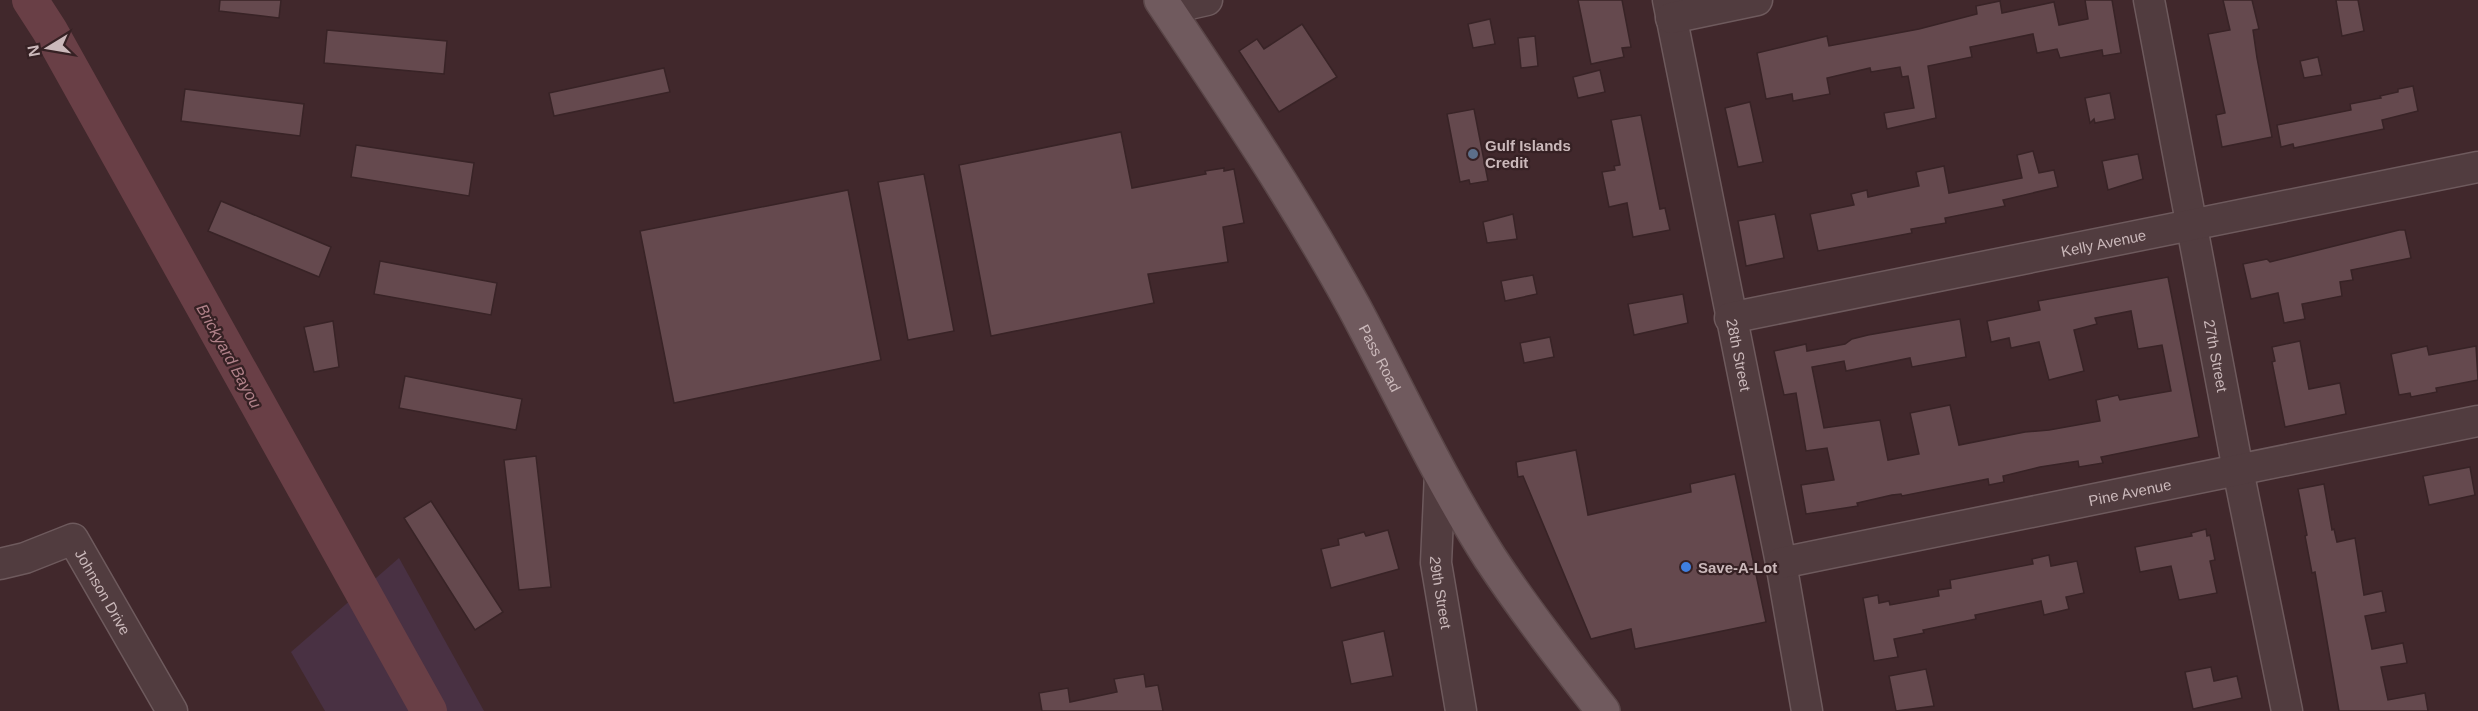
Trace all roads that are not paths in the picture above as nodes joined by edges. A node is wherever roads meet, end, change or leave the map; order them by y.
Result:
1 (1207, 0) edge
2 (1756, 0) edge
3 (2149, 0) edge
4 (1164, 4) edge
5 (1670, 9) edge
6 (2478, 167) edge
7 (2191, 225) junction
8 (1730, 318) junction
9 (2478, 421) edge
10 (2238, 470) junction
11 (1440, 473) junction
12 (1781, 563) junction
13 (0, 564) edge
14 (172, 711) edge
15 (1461, 711) edge
16 (1604, 711) edge
17 (1807, 711) edge
18 (2287, 711) edge

1 - 4 street
2 - 5 street
3 - 7 street, 27th Street
4 - 11 main road, Pass Road
5 - 8 street, 28th Street
6 - 7 street, Kelly Avenue
7 - 8 street, Kelly Avenue
7 - 10 street, 27th Street
8 - 12 street, 28th Street
9 - 10 street, Pine Avenue
10 - 12 street, Pine Avenue
10 - 18 street, 27th Street
11 - 15 street, 29th Street
11 - 16 main road, Pass Road
12 - 17 street, 28th Street
13 - 14 street, Johnson Drive

